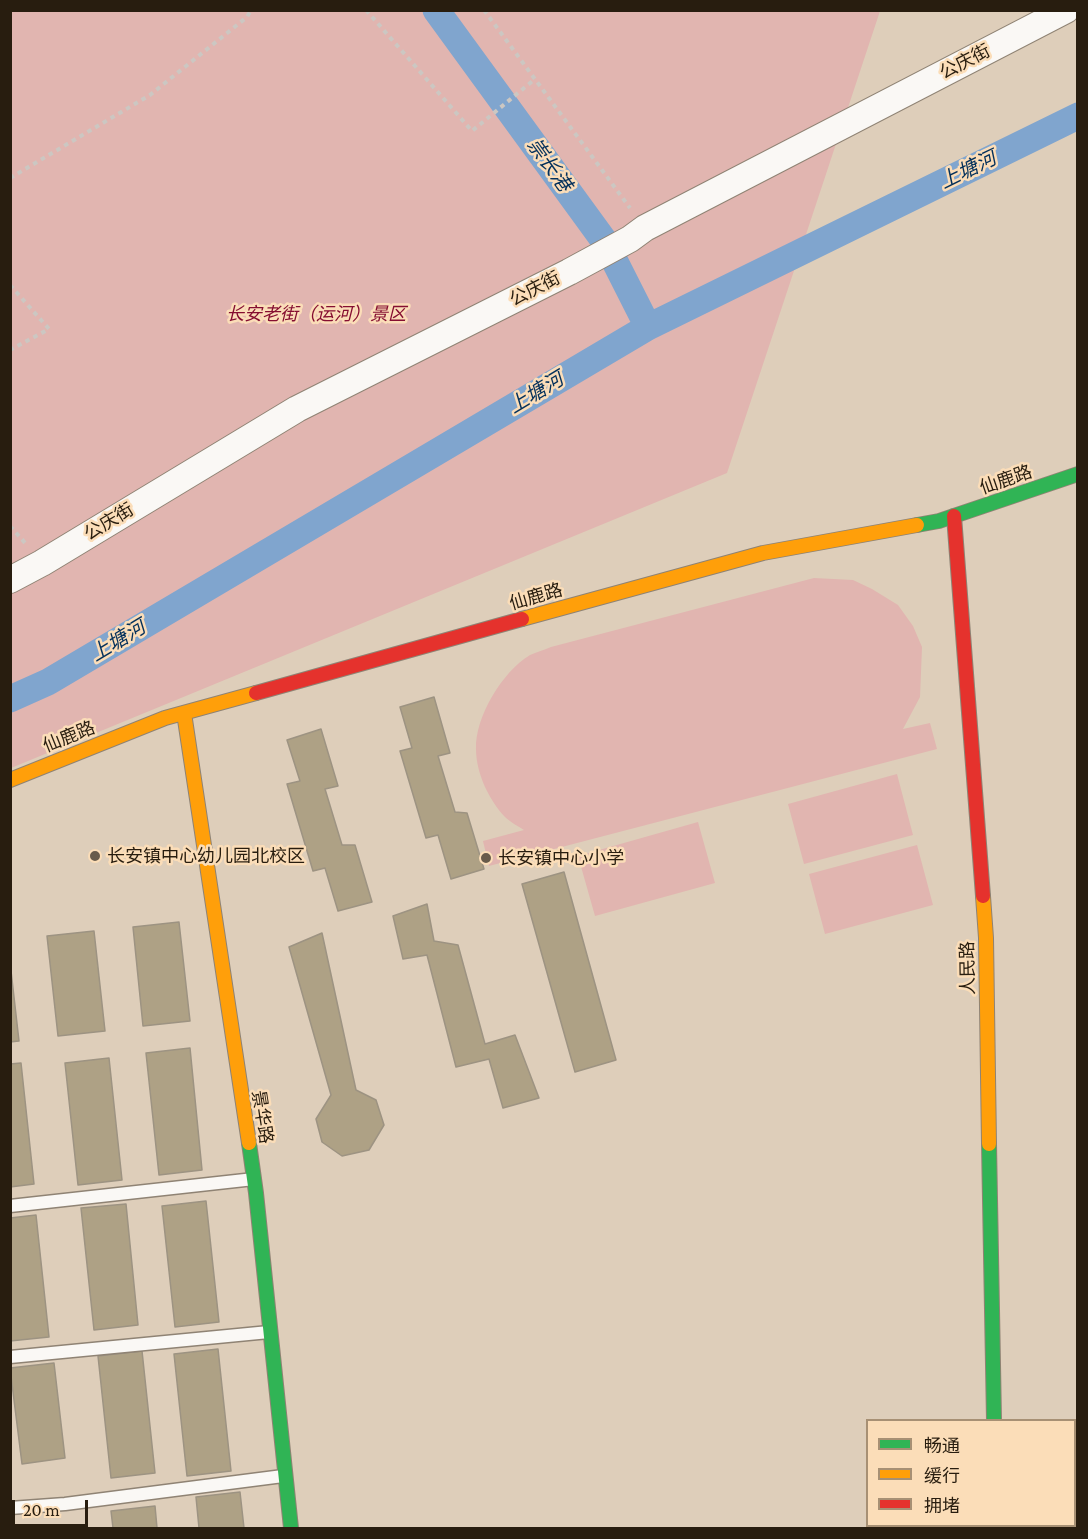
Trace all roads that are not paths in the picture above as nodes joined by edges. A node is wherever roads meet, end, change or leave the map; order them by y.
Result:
1 (1066, 10) edge
2 (1077, 474) edge
3 (954, 516) junction
4 (10, 580) edge
5 (184, 713) junction
6 (10, 780) edge
7 (254, 1179) junction
8 (10, 1206) edge
9 (270, 1332) junction
10 (10, 1357) edge
11 (994, 1419) edge
12 (285, 1476) junction
13 (10, 1508) edge
14 (291, 1528) edge

1 - 4 street, 公庆街
2 - 3 street, 仙鹿路
3 - 5 street, 仙鹿路
3 - 11 street, 人民路
5 - 6 street, 仙鹿路
5 - 7 street, 景华路
7 - 8 lane
7 - 9 street, 景华路
9 - 10 lane
9 - 12 street, 景华路
12 - 13 lane
12 - 14 street, 景华路

